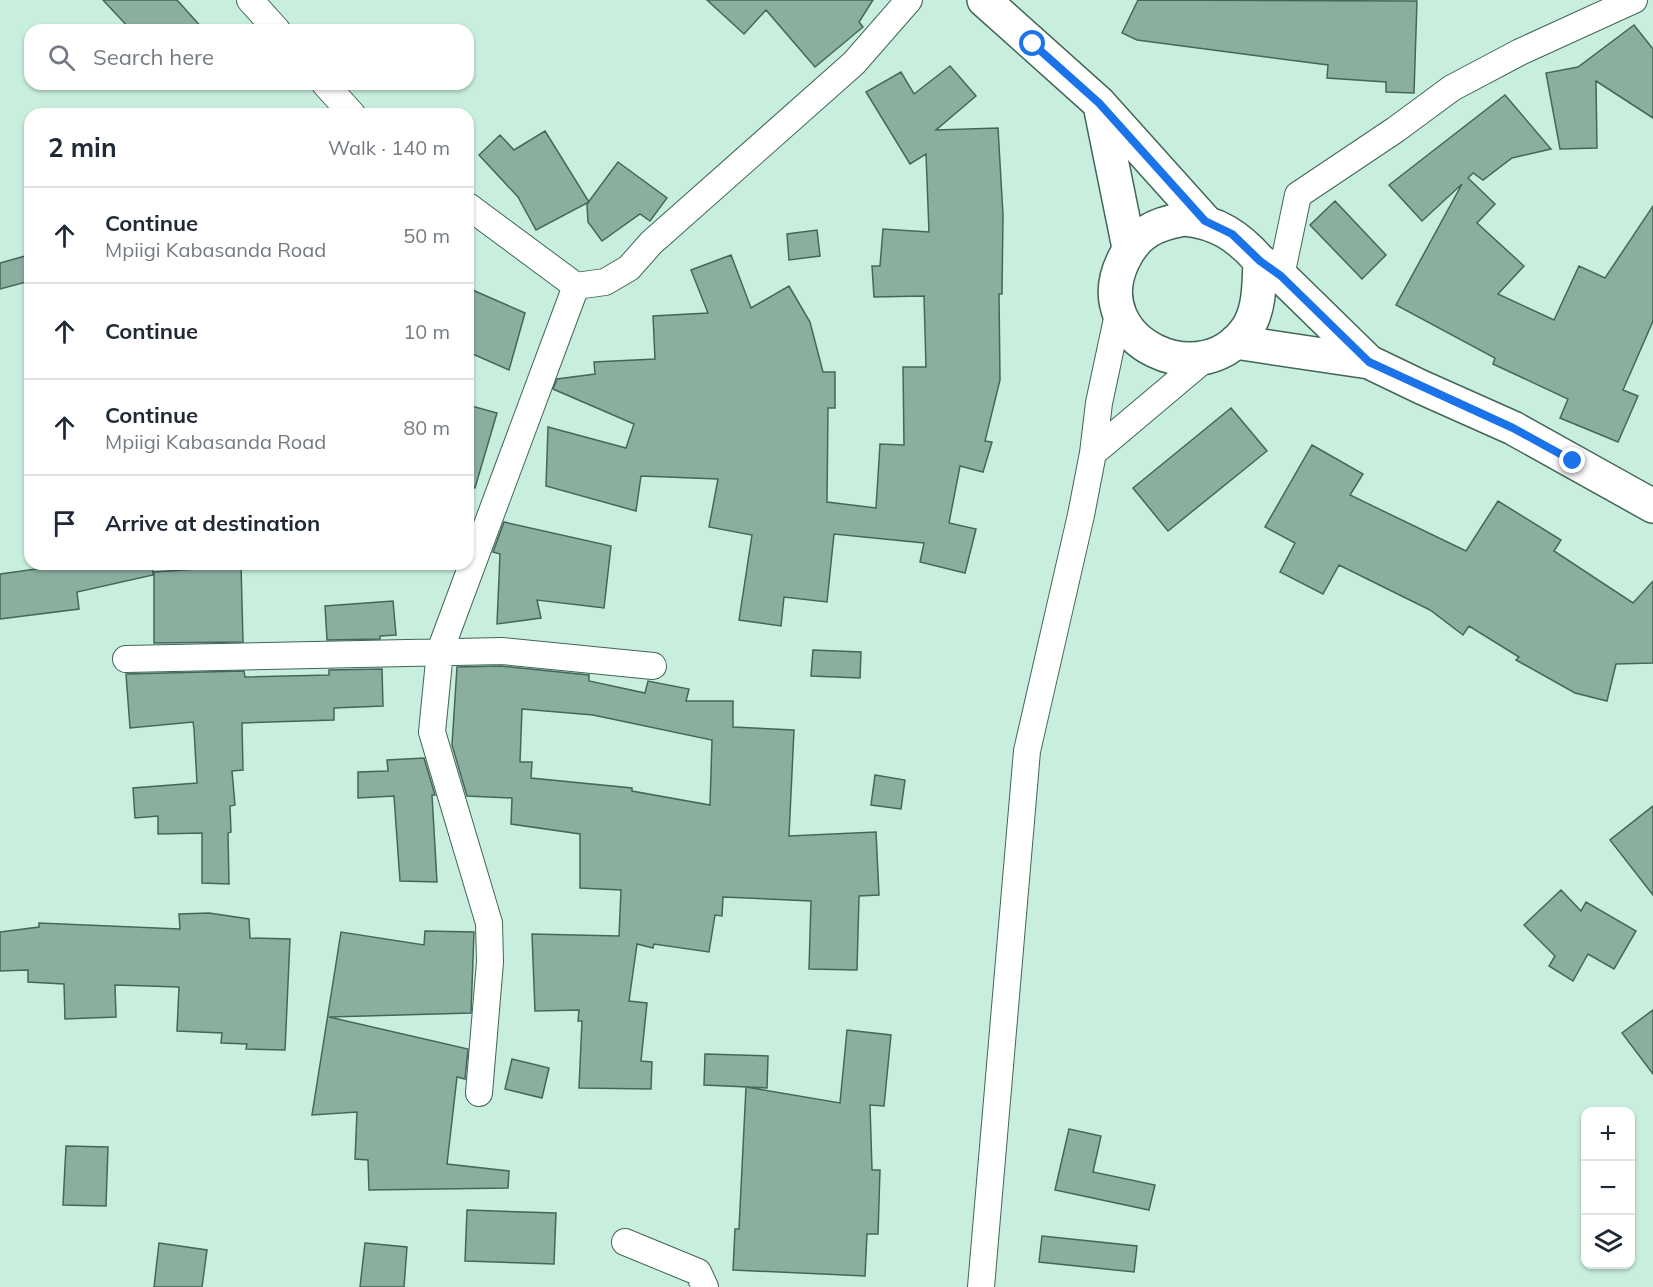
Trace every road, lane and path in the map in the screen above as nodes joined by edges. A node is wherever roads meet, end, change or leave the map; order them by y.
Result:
1 (250, 0) edge
2 (909, 0) edge
3 (984, 0) edge
4 (1634, 0) edge
5 (272, 24) edge
6 (330, 90) edge
7 (1099, 103) junction
8 (347, 108) edge
9 (474, 210) edge
10 (1205, 221) junction
11 (1129, 248) junction
12 (1271, 269) junction
13 (576, 286) junction
14 (1118, 314) junction
15 (1221, 350) junction
16 (1369, 362) junction
17 (1093, 453) junction
18 (1653, 506) edge
19 (474, 560) edge
20 (470, 570) edge
21 (440, 651) junction
22 (126, 659) dead end
23 (653, 666) dead end
24 (479, 1094) dead end
25 (625, 1242) dead end
26 (705, 1287) edge
27 (981, 1287) edge

1 - 5 street
2 - 13 street
3 - 7 main road
4 - 12 street
6 - 8 street
7 - 10 main road
7 - 11 main road
9 - 13 street
10 - 11 main road
10 - 12 main road
11 - 14 main road
12 - 15 main road
12 - 16 main road
13 - 19 street
14 - 15 main road
14 - 17 street
15 - 16 main road
15 - 17 street
16 - 18 main road
17 - 27 street
20 - 21 street
21 - 22 street
21 - 23 street
21 - 24 street
25 - 26 street

